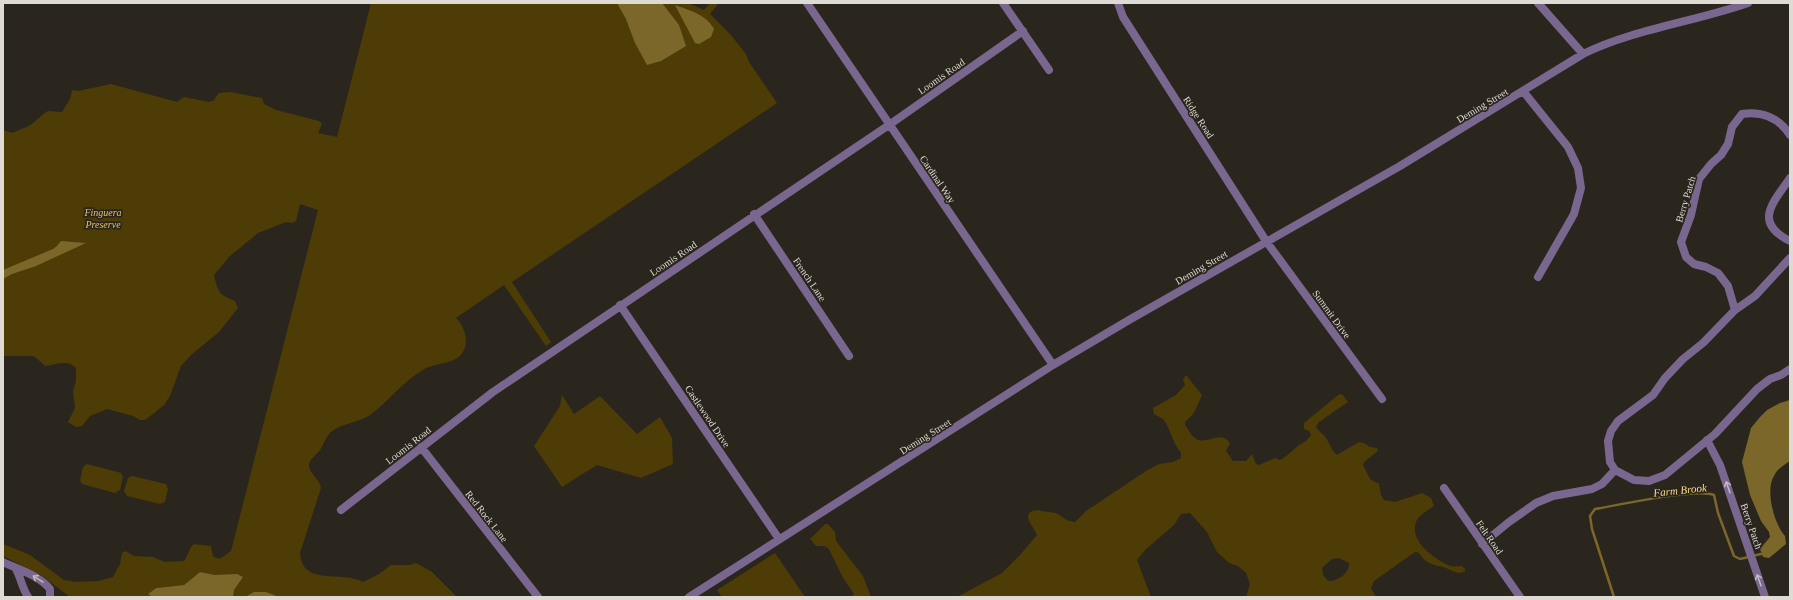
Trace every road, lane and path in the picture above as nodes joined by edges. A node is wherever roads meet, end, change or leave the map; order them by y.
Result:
1 (807, 3) edge
2 (1003, 3) edge
3 (1118, 3) edge
4 (1538, 3) edge
5 (1748, 3) edge
6 (1023, 31) junction
7 (1583, 54) junction
8 (1049, 70) dead end
9 (1523, 91) junction
10 (889, 125) junction
11 (1790, 135) edge
12 (1790, 178) edge
13 (754, 214) junction
14 (1266, 241) junction
15 (1790, 241) edge
16 (1790, 258) edge
17 (1538, 277) dead end
18 (620, 305) junction
19 (1735, 310) junction
20 (849, 356) dead end
21 (1053, 365) junction
22 (1790, 369) edge
23 (1382, 399) dead end
24 (1707, 440) junction
25 (421, 447) junction
26 (1615, 470) junction
27 (1444, 488) dead end
28 (341, 510) dead end
29 (779, 539) junction
30 (1482, 544) junction
31 (3, 562) edge
32 (16, 569) junction
33 (28, 597) edge
34 (50, 597) edge
35 (538, 597) edge
36 (689, 597) edge
37 (1520, 597) edge
38 (1765, 597) edge

1 - 10 street, Cardinal Way
2 - 6 street
3 - 14 street, Ridge Road
4 - 7 street
5 - 7 street, Deming Street
6 - 8 street
6 - 10 street, Loomis Road
7 - 9 street, Deming Street
9 - 14 street, Deming Street
9 - 17 street
10 - 13 street, Loomis Road
10 - 21 street, Cardinal Way
11 - 19 street, Berry Patch
12 - 15 street
13 - 18 street, Loomis Road
13 - 20 street, French Lane
14 - 21 street, Deming Street
14 - 23 street, Summit Drive
16 - 19 street
18 - 25 street, Loomis Road
18 - 29 street, Castlewood Drive
19 - 26 street
21 - 29 street, Deming Street
22 - 24 street
24 - 26 street
38 -> 24 street, Berry Patch
25 - 28 street, Loomis Road
25 - 35 street, Red Rock Lane
26 - 30 street
27 - 30 street, Felt Road
29 - 36 street, Deming Street
30 - 37 street, Felt Road
31 - 32 street
32 - 33 street
34 -> 32 street

